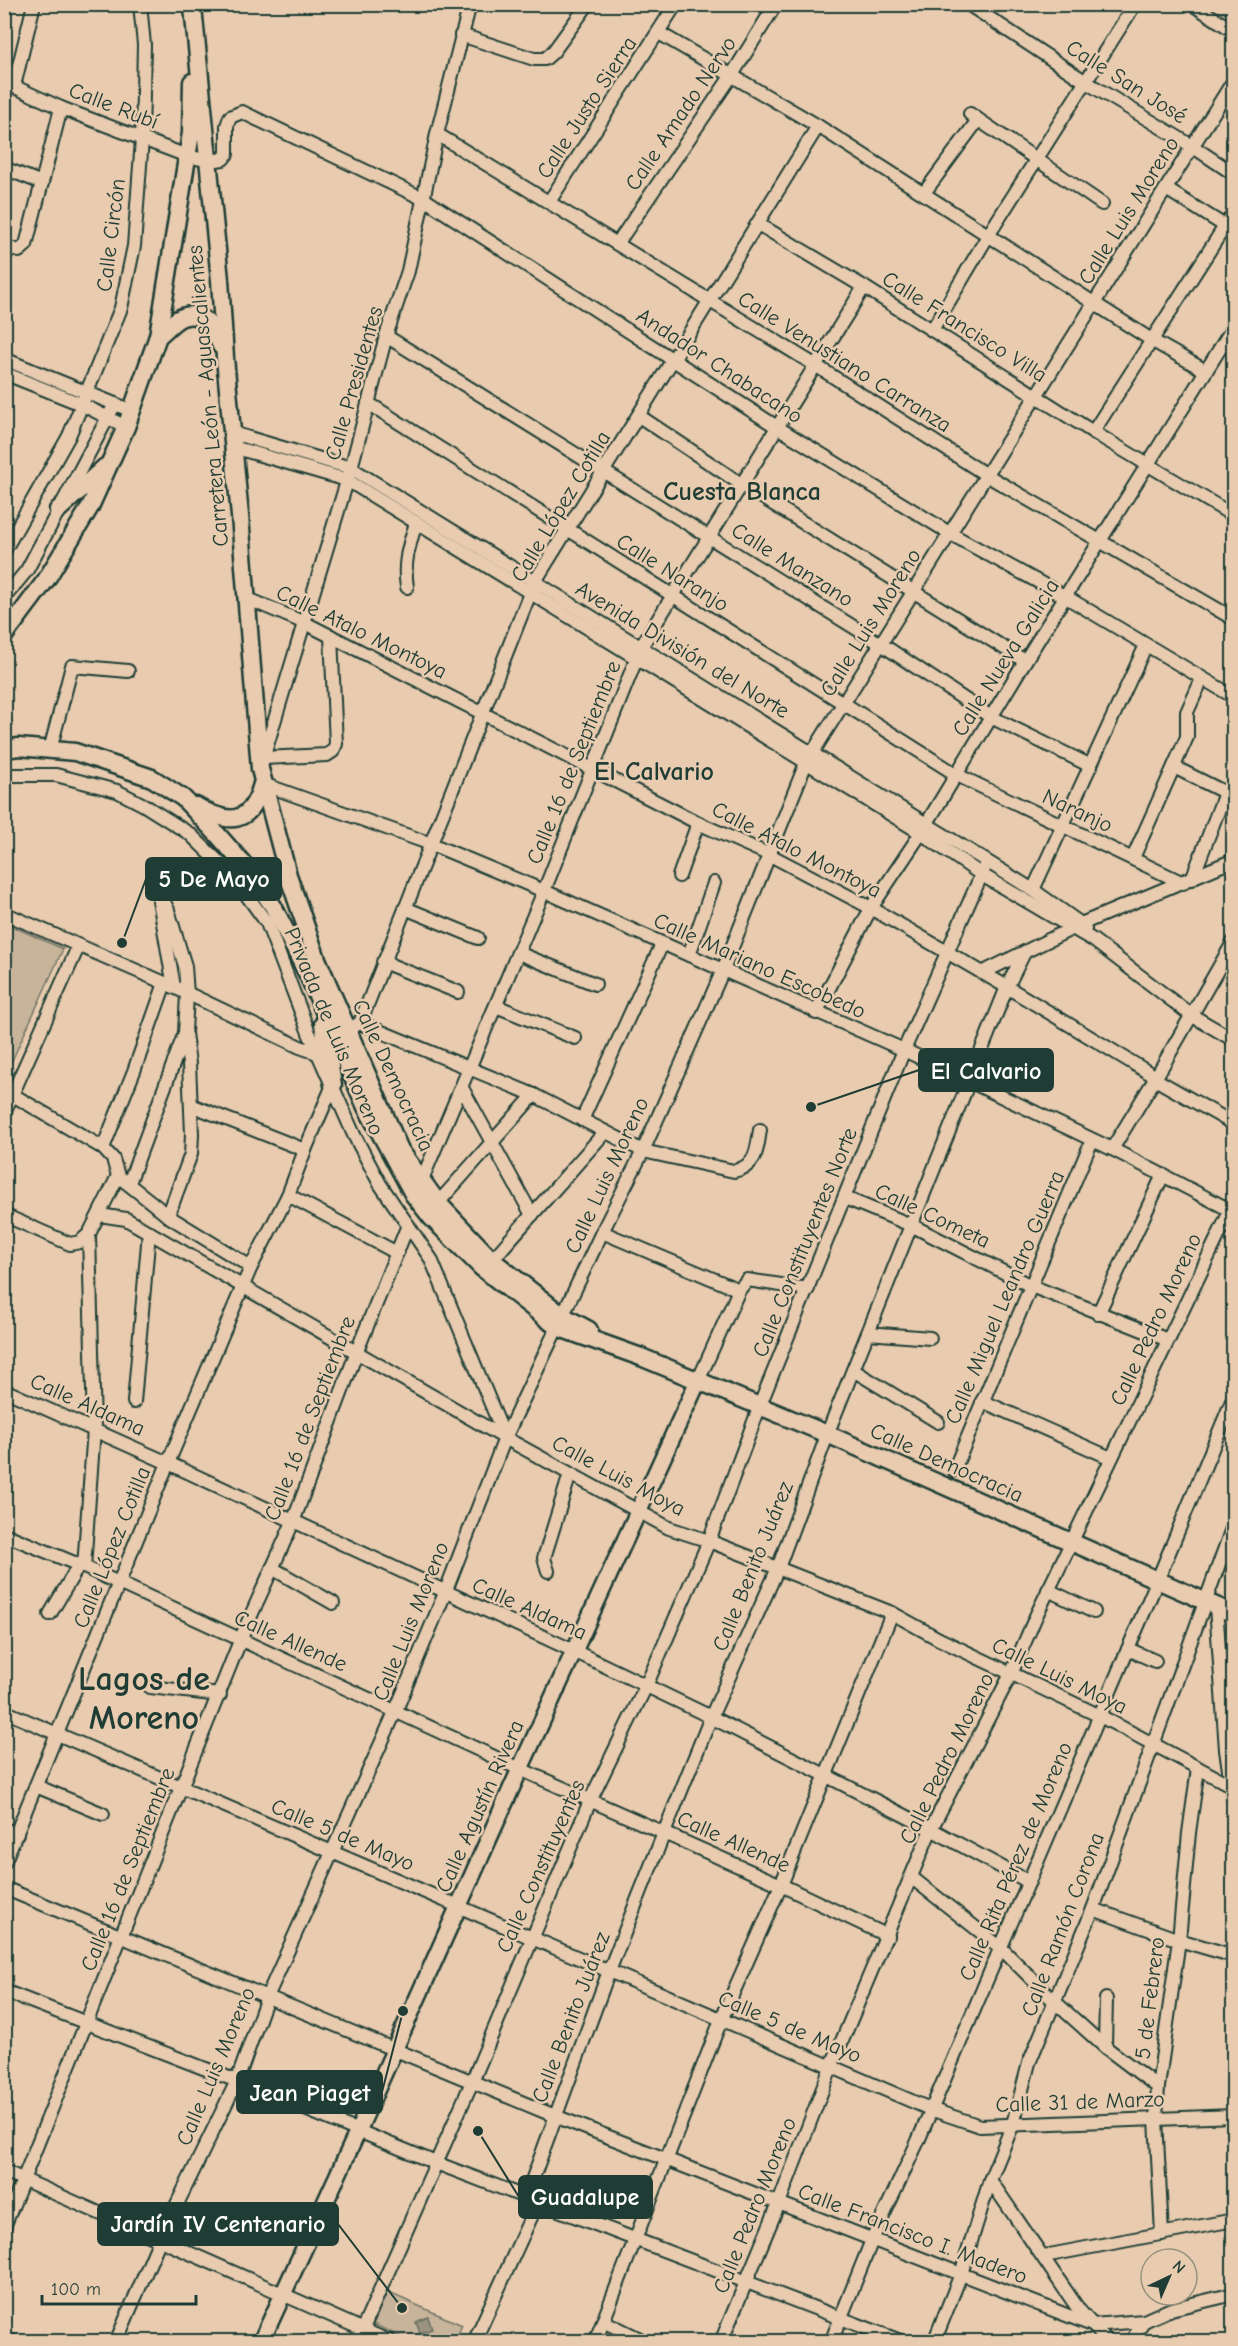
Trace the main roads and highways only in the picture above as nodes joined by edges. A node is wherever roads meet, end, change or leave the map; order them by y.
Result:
1 (193, 5) edge
2 (158, 336) junction
3 (225, 358) junction
4 (110, 463) junction
5 (58, 510) road end
6 (4, 636) edge
7 (9, 747) edge
8 (262, 770) junction
9 (183, 798) junction
10 (309, 977) junction
11 (319, 1000) junction
12 (353, 1027) junction
13 (353, 1076) junction
14 (333, 1085) road end
15 (560, 1322) junction
16 (698, 1382) junction
17 (1233, 1614) edge
18 (261, 2342) edge

1 - 2 highway
1 - 3 highway, Carretera León - Aguascalientes
2 - 3 highway
2 - 4 highway
3 - 8 highway, Carretera León - Aguascalientes
4 - 5 highway
4 - 6 highway
7 - 9 highway
8 - 9 highway
8 - 12 highway, Calle Democracia
9 - 10 highway
10 - 11 highway, Calle Democracia
10 - 12 highway
11 - 13 highway, Calle Democracia
11 - 14 highway
12 - 13 highway
12 - 15 highway, Calle Democracia
13 - 15 highway, Calle Democracia
15 - 16 highway, Calle Democracia
16 - 17 highway, Calle Democracia
16 - 18 main road, Calle Agustín Rivera

